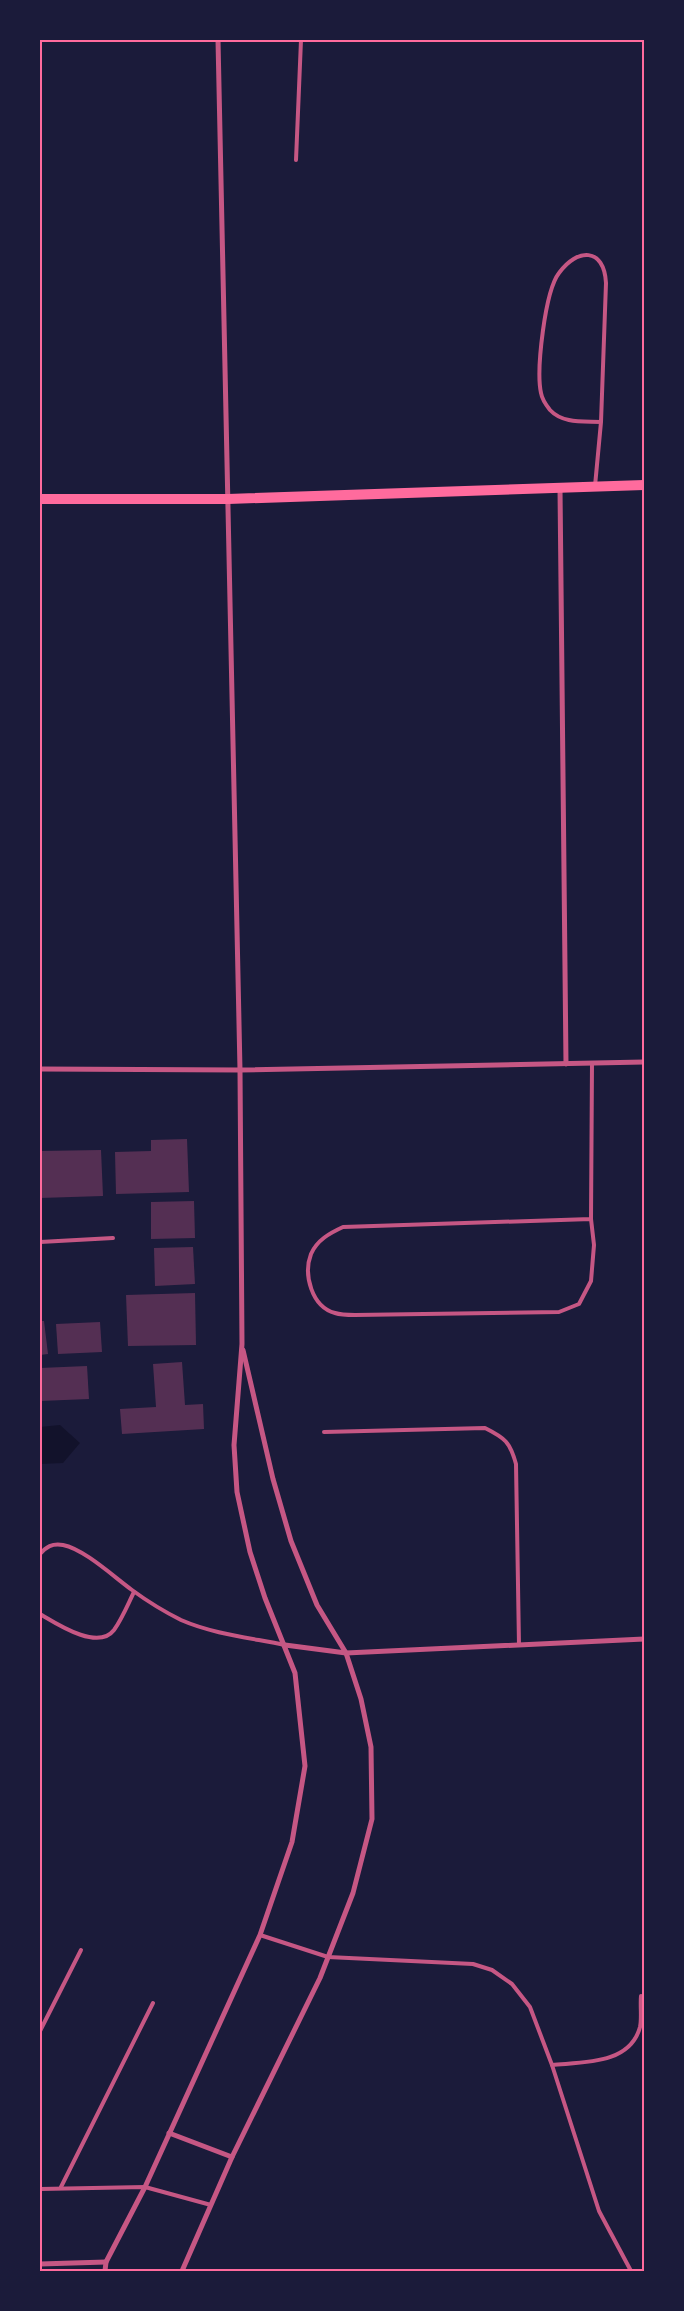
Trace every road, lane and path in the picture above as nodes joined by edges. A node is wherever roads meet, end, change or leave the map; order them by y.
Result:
1 (218, 40) edge
2 (301, 40) edge
3 (296, 160) dead end
4 (601, 422) junction
5 (644, 485) edge
6 (595, 486) junction
7 (560, 488) junction
8 (40, 499) edge
9 (228, 499) junction
10 (644, 1062) edge
11 (566, 1064) junction
12 (592, 1064) junction
13 (40, 1069) edge
14 (240, 1070) junction
15 (591, 1219) junction
16 (114, 1238) dead end
17 (40, 1242) edge
18 (242, 1344) junction
19 (324, 1432) dead end
20 (40, 1554) edge
21 (134, 1592) junction
22 (40, 1614) edge
23 (644, 1639) edge
24 (285, 1645) junction
25 (519, 1645) junction
26 (346, 1653) junction
27 (260, 1934) junction
28 (81, 1950) dead end
29 (328, 1957) junction
30 (641, 1996) dead end
31 (153, 2003) dead end
32 (40, 2031) edge
33 (552, 2065) junction
34 (169, 2133) junction
35 (232, 2157) junction
36 (61, 2187) junction
37 (145, 2187) junction
38 (40, 2189) edge
39 (211, 2205) junction
40 (106, 2262) junction
41 (40, 2264) edge
42 (105, 2271) edge
43 (182, 2271) edge
44 (632, 2271) edge

1 - 9 street
2 - 3 lane
4 - 4 lane
4 - 6 lane
5 - 6 main road
6 - 7 main road
7 - 9 main road
7 - 11 street
8 - 9 main road
9 - 14 street
10 - 12 street
11 - 12 street
11 - 14 street
12 - 15 lane
13 - 14 street
14 - 18 street
15 - 15 lane
16 - 17 lane
18 - 24 street
18 - 26 street
19 - 25 lane
20 - 21 lane
21 - 22 lane
21 - 24 lane
23 - 25 street
24 - 26 street
24 - 27 street
25 - 26 street
26 - 29 street
27 - 29 lane
27 - 34 street
28 - 32 lane
29 - 33 lane
29 - 35 street
30 - 33 lane
31 - 36 lane
33 - 44 lane
34 - 35 street
34 - 37 street
35 - 39 street
36 - 37 lane
36 - 38 lane
37 - 39 lane
37 - 40 street
39 - 43 street
40 - 41 street
40 - 42 street

